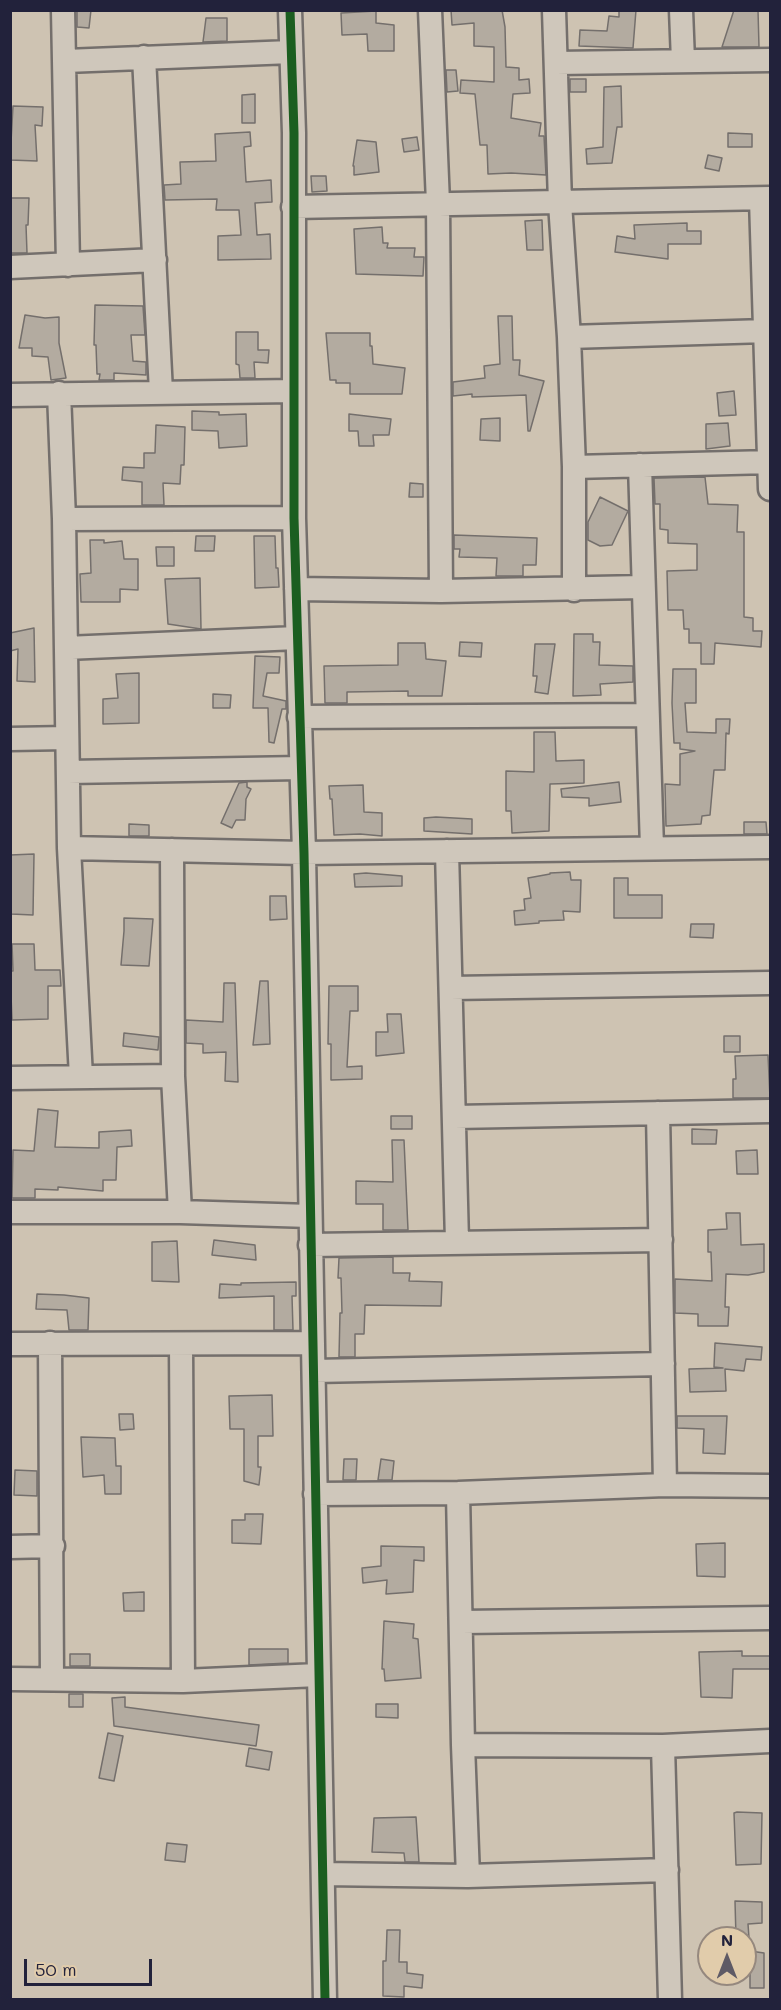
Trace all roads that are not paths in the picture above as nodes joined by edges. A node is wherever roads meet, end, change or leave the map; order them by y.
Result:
1 (63, 10) edge
2 (290, 10) edge
3 (430, 10) edge
4 (554, 10) edge
5 (681, 10) edge
6 (291, 52) junction
7 (144, 57) junction
8 (771, 60) edge
9 (66, 61) junction
10 (683, 61) junction
11 (556, 63) junction
12 (766, 199) edge
13 (438, 203) junction
14 (560, 203) junction
15 (293, 207) junction
16 (155, 260) junction
17 (68, 265) junction
18 (10, 267) edge
19 (766, 331) junction
20 (569, 337) junction
21 (294, 391) junction
22 (161, 392) junction
23 (59, 393) junction
24 (10, 395) edge
25 (770, 462) edge
26 (640, 465) junction
27 (574, 467) junction
28 (771, 489) edge
29 (294, 518) junction
30 (64, 519) junction
31 (643, 587) junction
32 (296, 589) junction
33 (574, 590) junction
34 (441, 591) junction
35 (297, 638) junction
36 (66, 648) junction
37 (647, 715) junction
38 (299, 717) junction
39 (67, 738) junction
40 (10, 739) edge
41 (301, 768) junction
42 (68, 771) junction
43 (771, 847) edge
44 (69, 848) junction
45 (652, 848) junction
46 (172, 850) junction
47 (447, 851) junction
48 (304, 853) junction
49 (771, 982) edge
50 (451, 988) junction
51 (173, 1076) junction
52 (81, 1077) junction
53 (10, 1078) edge
54 (771, 1111) edge
55 (658, 1113) junction
56 (455, 1118) junction
57 (10, 1212) edge
58 (180, 1212) junction
59 (310, 1216) junction
60 (661, 1240) junction
61 (457, 1242) junction
62 (310, 1245) junction
63 (50, 1343) junction
64 (313, 1343) junction
65 (10, 1344) edge
66 (181, 1344) junction
67 (663, 1364) junction
68 (314, 1371) junction
69 (665, 1485) junction
70 (771, 1486) edge
71 (458, 1493) junction
72 (315, 1494) junction
73 (53, 1546) junction
74 (10, 1547) edge
75 (771, 1618) edge
76 (462, 1622) junction
77 (318, 1675) junction
78 (52, 1678) junction
79 (10, 1679) edge
80 (183, 1681) junction
81 (771, 1742) edge
82 (463, 1745) junction
83 (663, 1746) junction
84 (667, 1870) junction
85 (323, 1874) junction
86 (468, 1876) junction
87 (325, 2000) edge
88 (670, 2000) edge

1 - 9 street
2 - 6 street
3 - 13 street
4 - 11 street
5 - 10 street
6 - 7 street
6 - 15 street
7 - 9 street
7 - 16 street
8 - 10 street
9 - 17 street
10 - 11 street
11 - 14 street
12 - 14 street
12 - 19 street
13 - 14 street
13 - 15 street
13 - 34 street
14 - 20 street
15 - 21 street
16 - 17 street
16 - 22 street
17 - 18 street
19 - 20 street
19 - 25 street
20 - 27 street
21 - 22 street
21 - 29 street
22 - 23 street
23 - 24 street
23 - 30 street
25 - 26 street
25 - 28 street
26 - 27 street
26 - 31 street
27 - 33 street
29 - 30 street
29 - 32 street
30 - 36 street
31 - 33 street
31 - 37 street
32 - 34 street
32 - 35 street
33 - 34 street
35 - 36 street
35 - 38 street
36 - 39 street
37 - 38 street
37 - 45 street
38 - 41 street
39 - 40 street
39 - 42 street
41 - 42 street
41 - 48 street
42 - 44 street
43 - 45 street
44 - 46 street
44 - 52 street
45 - 47 street
46 - 48 street
46 - 51 street
47 - 48 street
47 - 50 street
48 - 59 street
49 - 50 street
50 - 56 street
51 - 52 street
51 - 58 street
52 - 53 street
54 - 55 street
55 - 56 street
55 - 60 street
56 - 61 street
57 - 58 street
58 - 59 street
59 - 62 street
60 - 61 street
60 - 67 street
61 - 62 street
62 - 64 street
63 - 65 street
63 - 66 street
63 - 73 street
64 - 66 street
64 - 68 street
66 - 80 street
67 - 68 street
67 - 69 street
68 - 72 street
69 - 70 street
69 - 71 street
71 - 72 street
71 - 76 street
72 - 77 street
73 - 74 street
73 - 78 street
75 - 76 street
76 - 82 street
77 - 80 street
77 - 85 street
78 - 79 street
78 - 80 street
81 - 83 street
82 - 83 street
82 - 86 street
83 - 84 street
84 - 86 street
84 - 88 street
85 - 86 street
85 - 87 street

